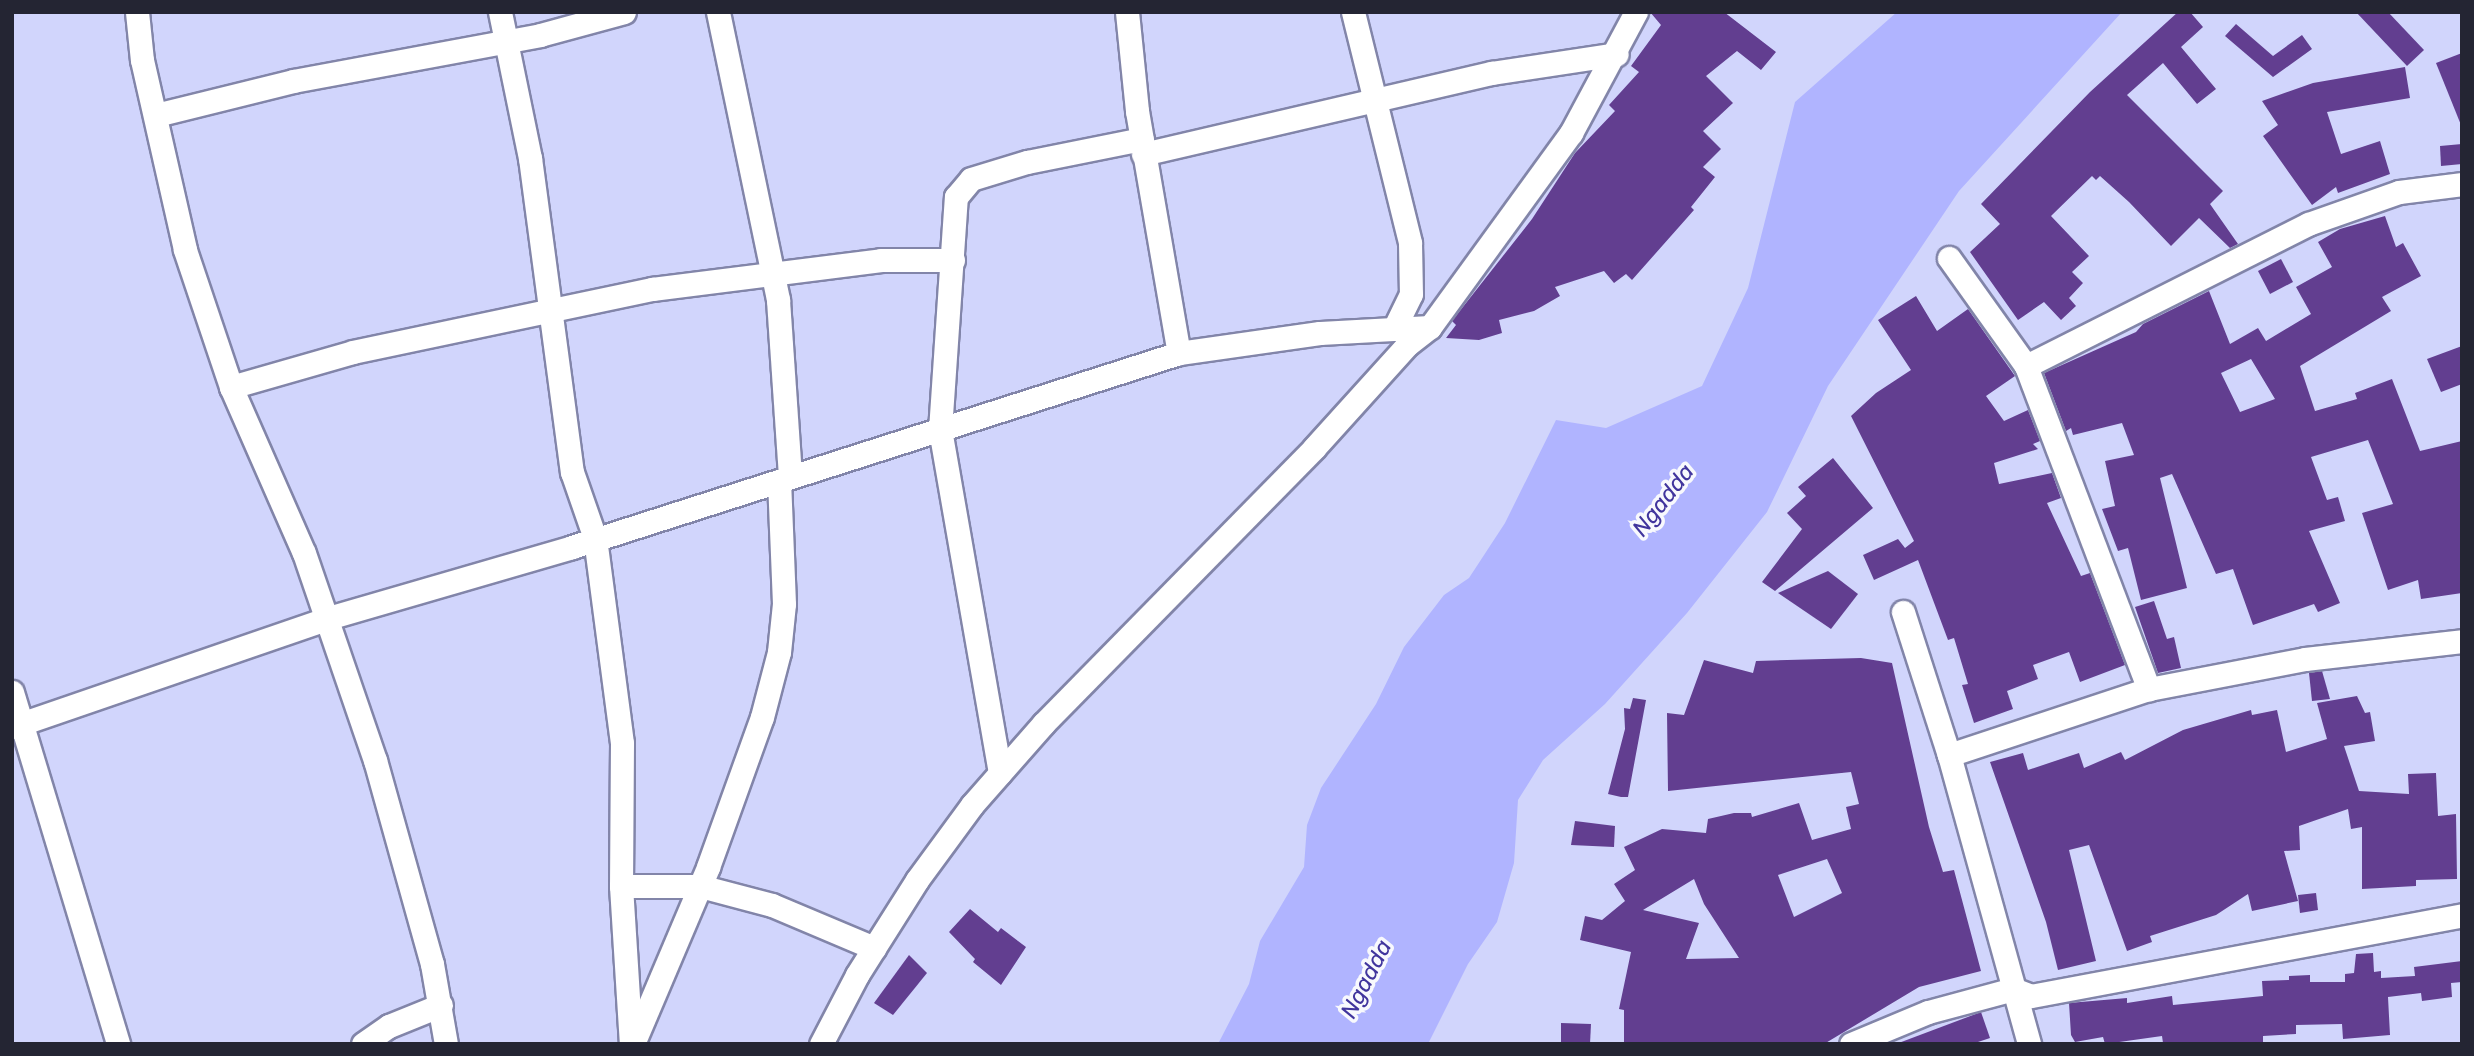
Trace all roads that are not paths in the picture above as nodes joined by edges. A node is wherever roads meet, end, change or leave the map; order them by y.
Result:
1 (137, 12) edge
2 (500, 12) edge
3 (624, 12) edge
4 (719, 12) edge
5 (1127, 12) edge
6 (1353, 12) edge
7 (1636, 12) edge
8 (504, 41) junction
9 (1617, 54) junction
10 (1373, 99) junction
11 (156, 115) junction
12 (1143, 147) junction
13 (2462, 184) edge
14 (1949, 258) dead end
15 (953, 260) junction
16 (774, 271) junction
17 (552, 307) junction
18 (1430, 327) junction
19 (1394, 329) junction
20 (1178, 353) junction
21 (2026, 366) junction
22 (231, 387) junction
23 (940, 430) junction
24 (784, 479) junction
25 (595, 538) junction
26 (1903, 612) dead end
27 (328, 618) junction
28 (2462, 641) edge
29 (2149, 689) junction
30 (12, 692) edge
31 (17, 725) edge
32 (1949, 755) junction
33 (1000, 773) junction
34 (621, 886) junction
35 (700, 886) junction
36 (2462, 915) edge
37 (874, 948) junction
38 (2013, 989) junction
39 (441, 1004) junction
40 (118, 1044) edge
41 (363, 1044) edge
42 (446, 1044) edge
43 (632, 1044) edge
44 (821, 1044) edge
45 (1852, 1044) edge
46 (2029, 1044) edge

1 - 11 street
2 - 8 street
3 - 8 street
4 - 16 street
5 - 12 street
6 - 10 street
7 - 9 street
8 - 11 street
8 - 17 street
9 - 10 street
9 - 18 street
10 - 12 street
10 - 19 street
11 - 22 street
12 - 15 street
12 - 20 street
13 - 21 street
14 - 21 street
15 - 16 street
15 - 23 street
16 - 17 street
16 - 24 street
17 - 22 street
17 - 25 street
18 - 19 street
18 - 33 street
19 - 20 street
20 - 23 street
21 - 29 street
22 - 27 street
23 - 24 street
23 - 33 street
24 - 25 street
24 - 35 street
25 - 27 street
25 - 34 street
26 - 32 street
27 - 31 street
27 - 39 street
28 - 29 street
29 - 32 street
30 - 31 street
31 - 40 street
32 - 38 street
33 - 37 street
34 - 35 street
34 - 43 street
35 - 37 street
35 - 43 street
36 - 38 street
37 - 44 street
38 - 45 street
38 - 46 street
39 - 41 street
39 - 42 street

